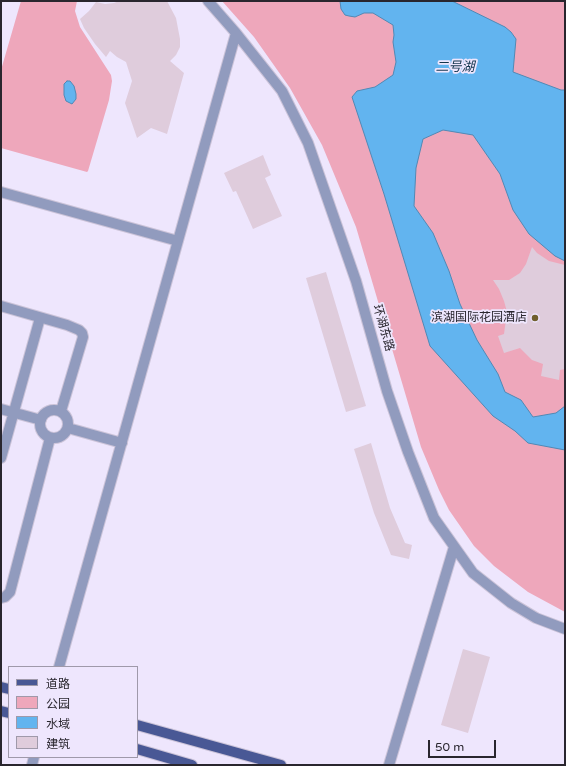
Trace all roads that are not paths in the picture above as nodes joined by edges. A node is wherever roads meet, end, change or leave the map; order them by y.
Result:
1 (208, 1) edge
2 (236, 33) junction
3 (1, 192) edge
4 (178, 241) junction
5 (1, 306) edge
6 (40, 318) junction
7 (1, 409) edge
8 (61, 411) junction
9 (14, 413) junction
10 (41, 420) junction
11 (68, 428) junction
12 (50, 438) junction
13 (122, 443) junction
14 (1, 458) edge
15 (454, 547) junction
16 (1, 598) edge
17 (565, 629) edge
18 (59, 666) edge
19 (138, 725) edge
20 (138, 750) edge
21 (192, 765) edge
22 (281, 765) edge
23 (389, 765) edge

1 - 2 street, 环湖东路
2 - 4 street
2 - 15 street, 环湖东路
3 - 4 street
4 - 13 street
5 - 6 street
6 - 8 street
6 - 9 street
7 - 9 street
8 - 10 street
8 - 11 street
9 - 10 street
9 - 14 street
10 - 12 street
11 - 12 street
11 - 13 street
12 - 16 street
13 - 18 street
15 - 17 street, 环湖东路
15 - 23 street
19 - 22 main road
20 - 21 main road

